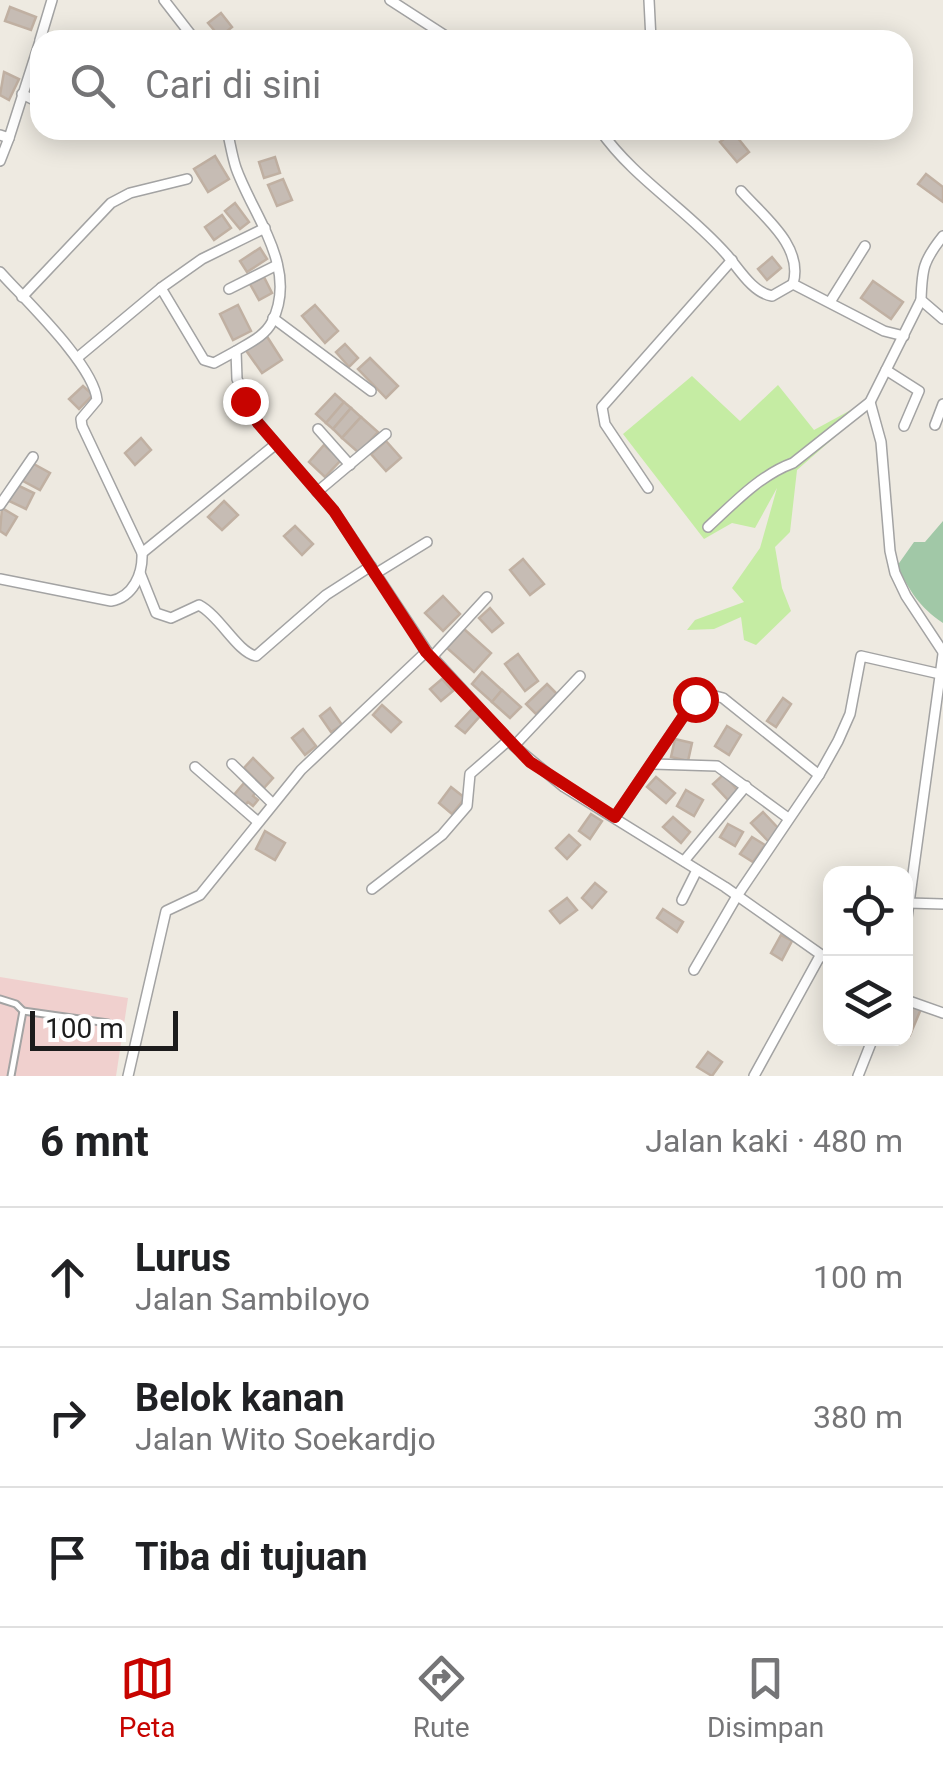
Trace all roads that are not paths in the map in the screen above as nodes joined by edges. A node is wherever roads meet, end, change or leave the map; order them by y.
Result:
1 (52, 0) edge
2 (164, 0) edge
3 (390, 0) edge
4 (649, 0) edge
5 (43, 30) edge
6 (187, 30) edge
7 (436, 30) edge
8 (651, 30) edge
9 (30, 70) edge
10 (22, 94) junction
11 (30, 98) edge
12 (4, 136) edge
13 (229, 140) edge
14 (607, 140) edge
15 (0, 161) edge
16 (187, 179) dead end
17 (740, 192) dead end
18 (265, 228) junction
19 (943, 236) edge
20 (865, 246) dead end
21 (732, 260) junction
22 (277, 265) junction
23 (0, 272) edge
24 (793, 284) junction
25 (161, 288) junction
26 (229, 289) dead end
27 (22, 297) junction
28 (921, 300) junction
29 (830, 302) junction
30 (273, 318) junction
31 (943, 319) edge
32 (904, 336) junction
33 (236, 351) junction
34 (77, 358) junction
35 (886, 370) junction
36 (371, 392) dead end
37 (870, 402) junction
38 (943, 404) edge
39 (935, 425) dead end
40 (904, 426) dead end
41 (318, 428) dead end
42 (386, 434) dead end
43 (276, 444) junction
44 (33, 457) dead end
45 (350, 464) junction
46 (648, 488) dead end
47 (318, 492) junction
48 (0, 505) edge
49 (708, 527) dead end
50 (427, 542) dead end
51 (142, 553) junction
52 (373, 570) junction
53 (140, 573) junction
54 (0, 580) edge
55 (487, 597) dead end
56 (943, 653) edge
57 (429, 654) junction
58 (940, 674) junction
59 (580, 676) dead end
60 (511, 743) junction
61 (232, 764) dead end
62 (653, 764) junction
63 (195, 767) dead end
64 (819, 775) junction
65 (746, 786) junction
66 (272, 804) junction
67 (615, 817) junction
68 (788, 818) junction
69 (258, 821) junction
70 (684, 861) junction
71 (913, 867) edge
72 (697, 870) junction
73 (372, 889) dead end
74 (737, 896) junction
75 (682, 900) dead end
76 (913, 903) edge
77 (943, 904) edge
78 (820, 956) junction
79 (823, 958) edge
80 (694, 970) dead end
81 (0, 999) edge
82 (913, 1002) edge
83 (22, 1011) junction
84 (943, 1013) edge
85 (108, 1023) dead end
86 (870, 1046) edge
87 (11, 1076) edge
88 (128, 1076) edge
89 (754, 1076) edge
90 (858, 1076) edge

1 - 5 street
2 - 6 street
3 - 7 street
4 - 8 street
9 - 10 street
10 - 11 street
10 - 12 street
12 - 15 street
13 - 18 street
14 - 21 street
16 - 27 street
17 - 24 street
18 - 22 street
18 - 25 street
19 - 28 street
20 - 29 street
21 - 24 street
21 - 46 street
22 - 26 street
22 - 30 street
23 - 27 street
24 - 29 street
25 - 33 street
25 - 34 street
27 - 34 street
28 - 31 street
28 - 32 street
29 - 32 street
30 - 33 street
30 - 36 street
32 - 35 street
33 - 43 street
34 - 51 street
35 - 37 street
35 - 40 street
37 - 49 street
37 - 56 street
38 - 39 street
41 - 45 street
42 - 45 street
43 - 47 street
43 - 51 street
44 - 48 street
45 - 47 street
47 - 52 street
50 - 52 street
51 - 53 street
52 - 53 street
52 - 57 street
53 - 54 street
55 - 57 street
56 - 58 street
57 - 60 street
57 - 66 street
58 - 64 street
58 - 71 street
59 - 60 street
60 - 67 street
60 - 73 street
61 - 66 street
62 - 64 street
62 - 65 street
62 - 67 street
63 - 69 street
64 - 68 street
65 - 68 street
65 - 70 street
66 - 69 street
67 - 70 street
68 - 74 street
69 - 88 street
70 - 72 street
72 - 74 street
72 - 75 street
74 - 78 street
74 - 80 street
76 - 77 street
78 - 79 street
78 - 89 street
81 - 83 lane
82 - 84 street
83 - 85 lane
83 - 87 lane
86 - 90 street

